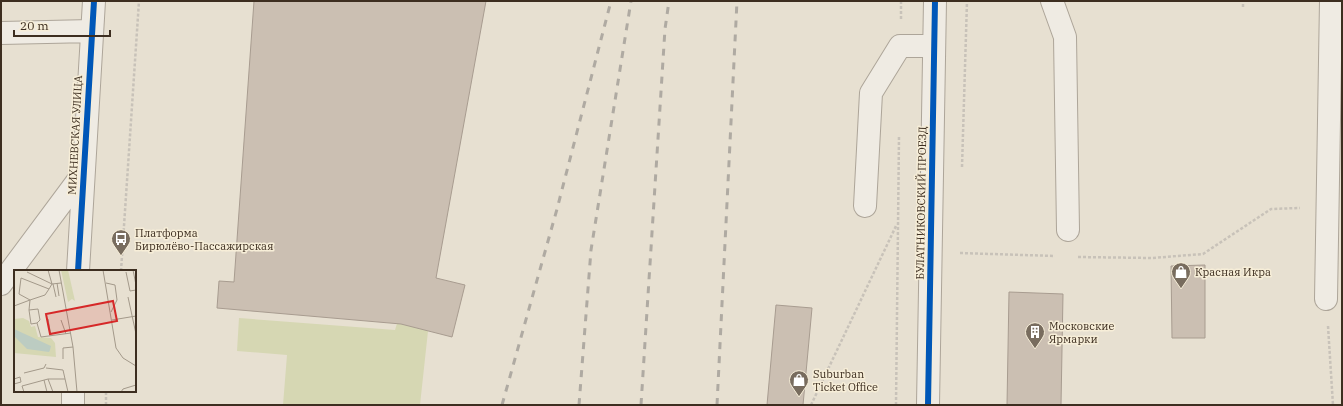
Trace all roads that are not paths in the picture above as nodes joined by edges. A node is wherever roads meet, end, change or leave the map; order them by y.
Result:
1 (94, 1) edge
2 (935, 1) edge
3 (1052, 1) edge
4 (1331, 1) edge
5 (92, 31) junction
6 (1, 33) edge
7 (934, 46) junction
8 (82, 175) junction
9 (865, 206) dead end
10 (1068, 230) dead end
11 (78, 270) edge
12 (1, 284) edge
13 (1326, 299) road end
14 (73, 392) edge
15 (72, 405) edge
16 (928, 405) edge

1 - 5 street, МИХНЕВСКАЯ УЛИЦА
2 - 7 street, БУЛАТНИКОВСКИЙ ПРОЕЗД
3 - 10 street
4 - 13 street
5 - 6 street
5 - 8 street, МИХНЕВСКАЯ УЛИЦА
7 - 9 street
7 - 16 street, БУЛАТНИКОВСКИЙ ПРОЕЗД
8 - 11 street, МИХНЕВСКАЯ УЛИЦА
8 - 12 street
14 - 15 street

